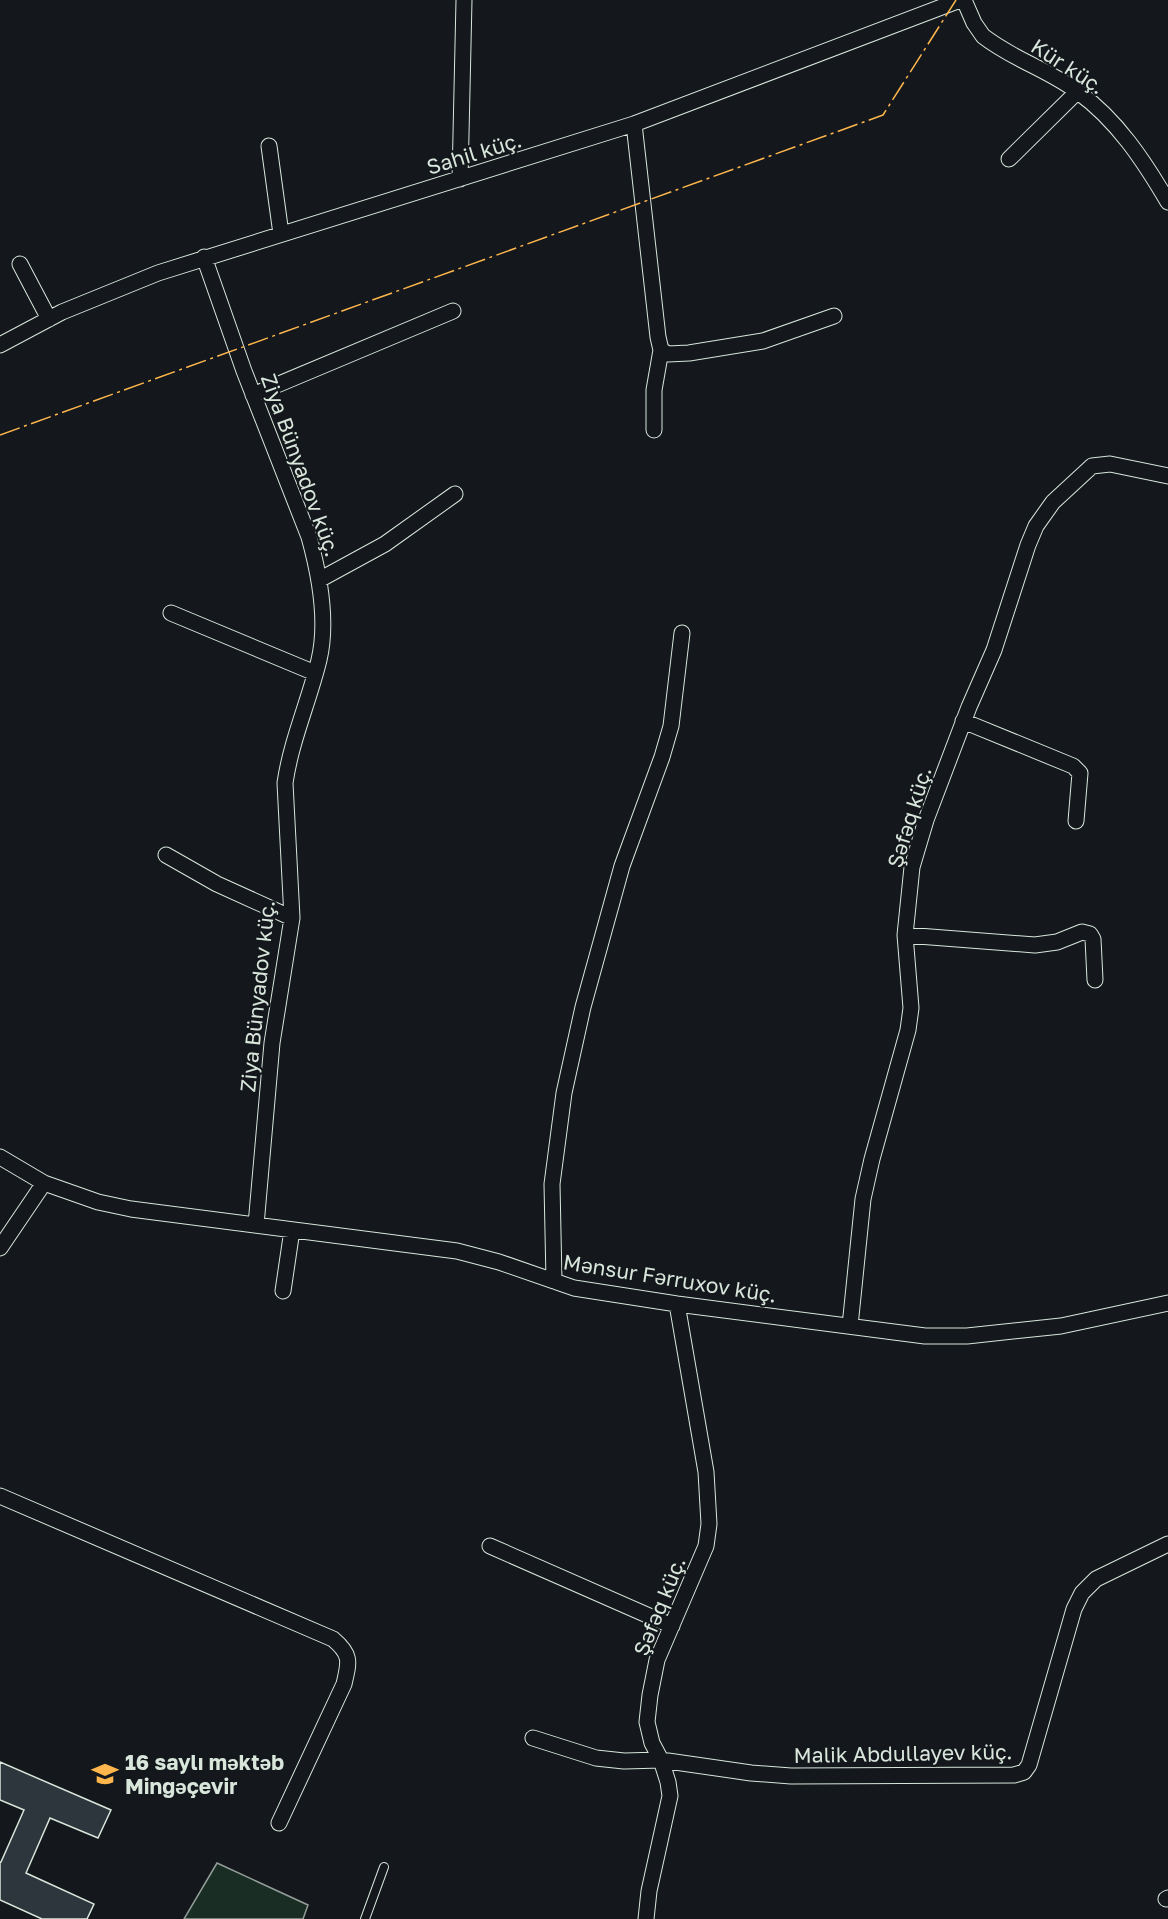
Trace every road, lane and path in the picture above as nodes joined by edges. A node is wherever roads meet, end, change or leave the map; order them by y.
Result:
1 (464, 0) edge
2 (962, 0) edge
3 (1078, 91) junction
4 (634, 124) junction
5 (269, 146) dead end
6 (1009, 159) dead end
7 (460, 179) junction
8 (1168, 202) edge
9 (281, 234) junction
10 (204, 257) junction
11 (20, 264) dead end
12 (453, 311) dead end
13 (834, 316) dead end
14 (49, 319) junction
15 (0, 345) edge
16 (661, 350) junction
17 (253, 395) junction
18 (654, 430) dead end
19 (1168, 476) edge
20 (455, 494) dead end
21 (319, 580) junction
22 (171, 613) dead end
23 (682, 633) dead end
24 (315, 672) junction
25 (963, 721) junction
26 (1076, 820) dead end
27 (166, 855) dead end
28 (292, 918) junction
29 (905, 935) junction
30 (1095, 980) dead end
31 (0, 1156) edge
32 (44, 1183) junction
33 (256, 1225) junction
34 (292, 1230) junction
35 (0, 1248) edge
36 (554, 1281) junction
37 (283, 1291) dead end
38 (1168, 1303) edge
39 (677, 1304) junction
40 (850, 1326) junction
41 (0, 1496) edge
42 (1168, 1544) edge
43 (490, 1546) dead end
44 (672, 1626) junction
45 (533, 1738) dead end
46 (661, 1761) junction
47 (279, 1823) dead end
48 (384, 1867) dead end
49 (365, 1919) edge
50 (646, 1919) edge

1 - 7 street
2 - 3 street, Kür küç.
2 - 4 street, Sahil küç.
3 - 6 street
3 - 8 street, Kür küç.
4 - 7 street, Sahil küç.
4 - 16 street
5 - 9 street
7 - 9 street, Sahil küç.
9 - 10 street, Sahil küç.
10 - 14 street, Sahil küç.
10 - 17 street, Ziya Bünyadov küç.
11 - 14 street
12 - 17 street
13 - 16 street
14 - 15 street, Sahil küç.
16 - 18 street
17 - 21 street, Ziya Bünyadov küç.
19 - 25 street, Şəfəq küç.
20 - 21 street
21 - 24 street, Ziya Bünyadov küç.
22 - 24 street
23 - 36 street
24 - 28 street, Ziya Bünyadov küç.
25 - 26 street
25 - 29 street, Şəfəq küç.
27 - 28 street
28 - 33 street, Ziya Bünyadov küç.
29 - 30 street
29 - 40 street, Şəfəq küç.
31 - 32 street, Mənsur Fərruxov küç.
32 - 33 street, Mənsur Fərruxov küç.
32 - 35 street
33 - 34 street, Mənsur Fərruxov küç.
34 - 36 street, Mənsur Fərruxov küç.
34 - 37 street
36 - 39 street, Mənsur Fərruxov küç.
38 - 40 street, Mənsur Fərruxov küç.
39 - 40 street, Mənsur Fərruxov küç.
39 - 44 street, Şəfəq küç.
41 - 47 street
42 - 46 street, Malik Abdullayev küç.
43 - 44 street
44 - 46 street, Şəfəq küç.
45 - 46 street, Malik Abdullayev küç.
46 - 50 street, Şəfəq küç.
48 - 49 lane

